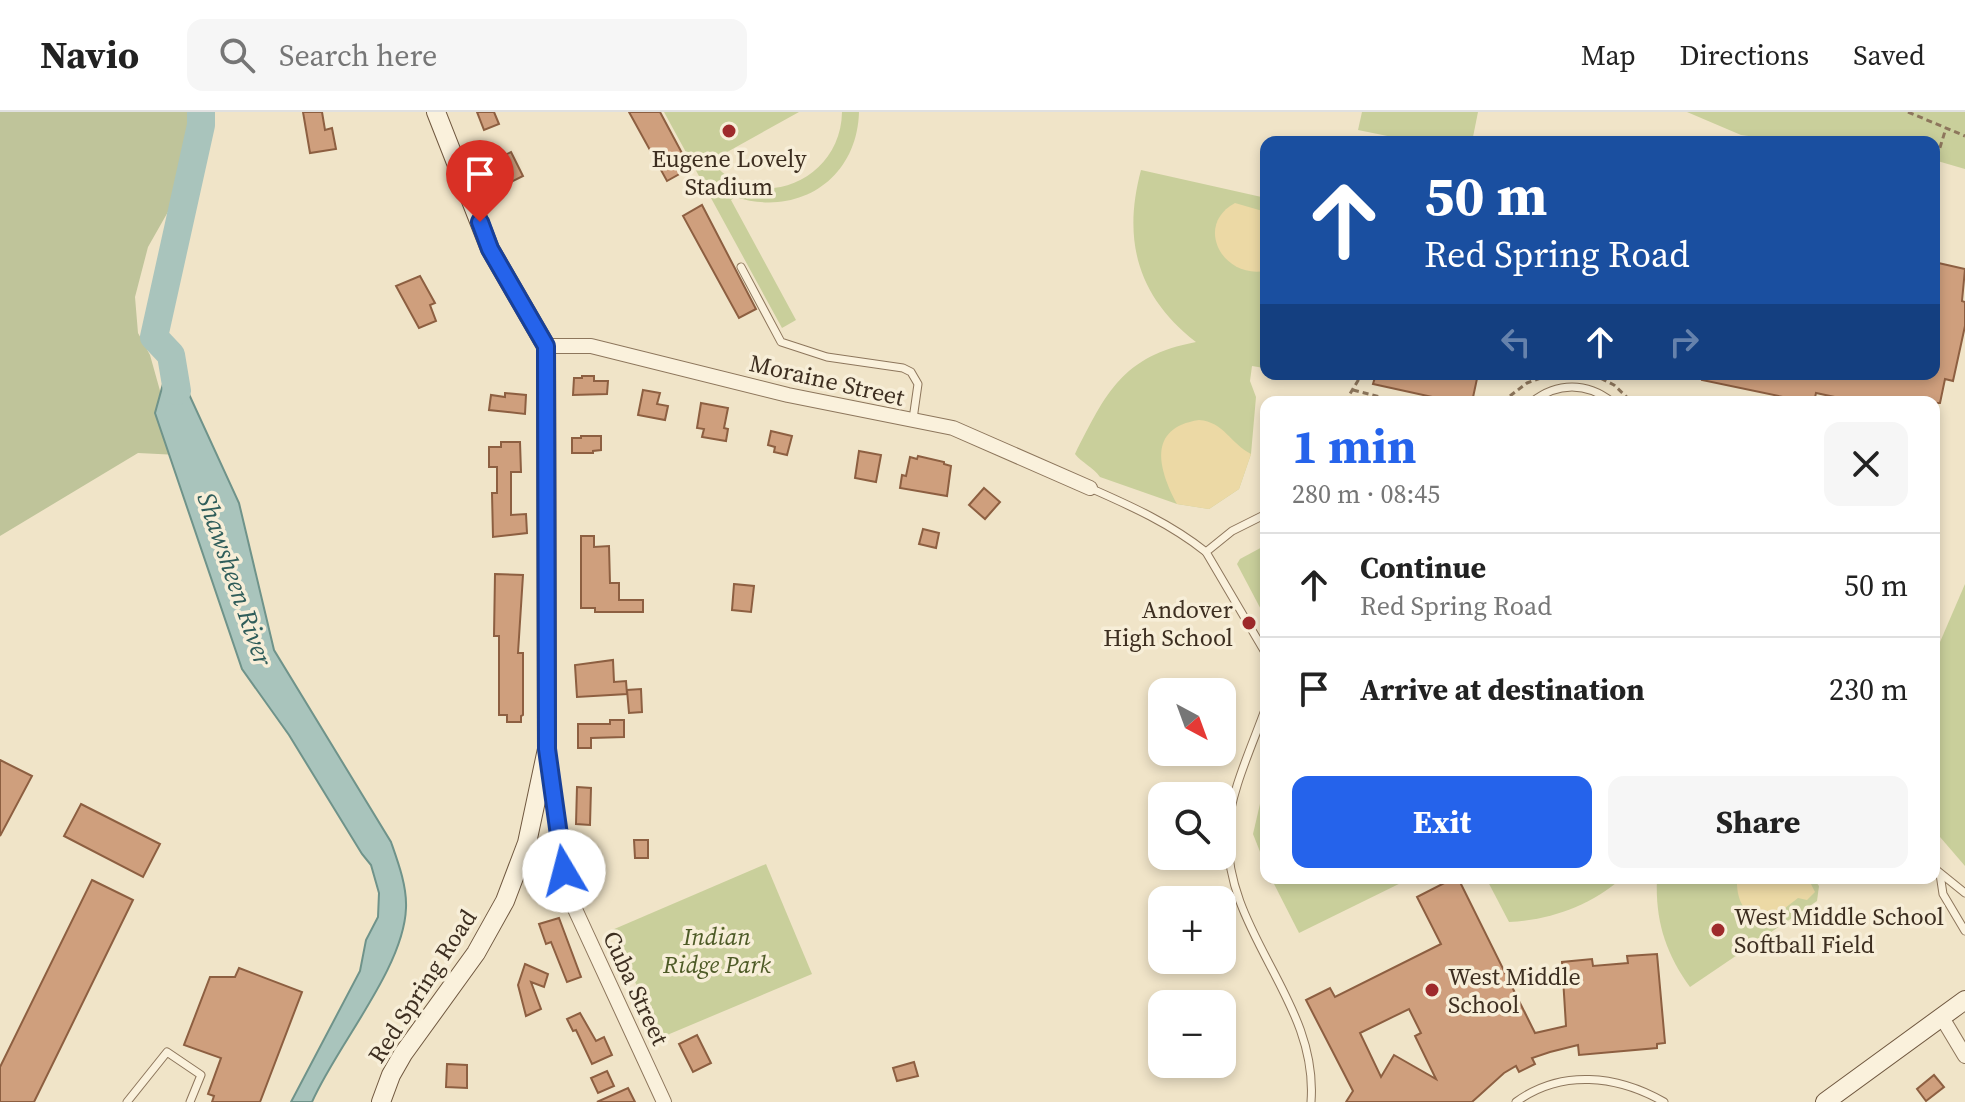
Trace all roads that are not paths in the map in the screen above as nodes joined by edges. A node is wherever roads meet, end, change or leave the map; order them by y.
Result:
1 (436, 112) edge
2 (741, 267) dead end
3 (546, 346) junction
4 (1540, 396) edge
5 (1602, 396) edge
6 (912, 421) junction
7 (1090, 488) joint
8 (1260, 517) edge
9 (1206, 552) junction
10 (1260, 644) edge
11 (1260, 725) edge
12 (547, 749) junction
13 (1940, 873) edge
14 (1940, 882) edge
15 (1965, 893) edge
16 (1965, 931) edge
17 (1965, 1000) edge
18 (1941, 1016) junction
19 (1965, 1056) edge
20 (127, 1102) edge
21 (190, 1102) edge
22 (381, 1102) edge
23 (664, 1102) edge
24 (1311, 1102) edge
25 (1516, 1102) edge
26 (1664, 1102) edge
27 (1825, 1102) edge

1 - 3 main road, Red Spring Road
2 - 6 lane
3 - 6 street, Moraine Street
3 - 12 main road, Red Spring Road
4 - 5 lane
6 - 7 street, Moraine Street
7 - 9 lane
8 - 9 lane
9 - 10 lane
11 - 24 lane
12 - 22 main road, Red Spring Road
12 - 23 street, Cuba Street
13 - 15 lane
14 - 16 lane
17 - 18 main road
18 - 19 street
18 - 27 main road
20 - 21 lane
25 - 26 lane

